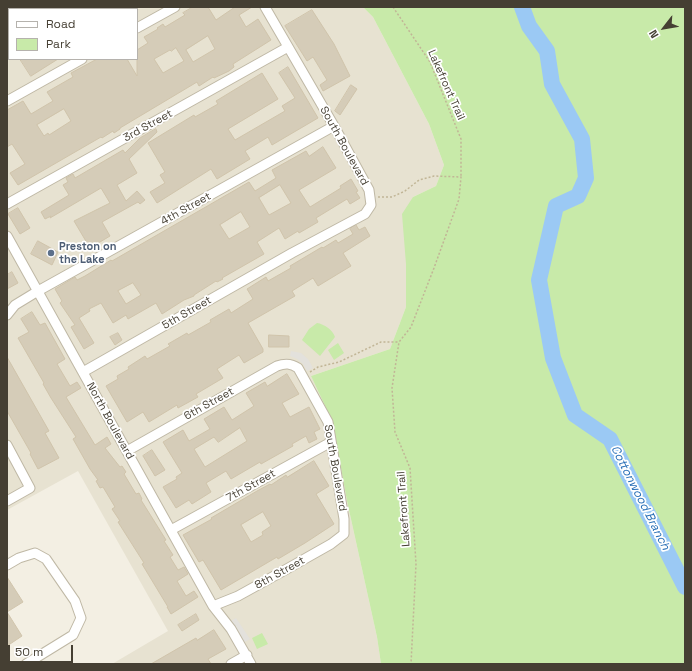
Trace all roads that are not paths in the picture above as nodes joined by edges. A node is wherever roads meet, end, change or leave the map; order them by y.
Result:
1 (175, 7) edge
2 (265, 7) edge
3 (138, 27) edge
4 (288, 47) junction
5 (80, 60) edge
6 (7, 101) edge
7 (334, 126) junction
8 (7, 204) edge
9 (7, 236) edge
10 (292, 253) joint
11 (38, 291) junction
12 (7, 315) edge
13 (293, 364) joint
14 (83, 372) junction
15 (331, 442) junction
16 (7, 445) edge
17 (127, 451) junction
18 (7, 502) edge
19 (171, 530) junction
20 (344, 534) joint
21 (7, 565) edge
22 (213, 606) junction
23 (247, 655) junction
24 (26, 664) edge
25 (231, 664) edge
26 (252, 664) edge

1 - 3 street
2 - 4 street, South Boulevard
4 - 7 street, South Boulevard
4 - 8 street, 3rd Street
5 - 6 street
7 - 10 street, South Boulevard
7 - 11 street, 4th Street
9 - 11 street, North Boulevard
10 - 14 street, 5th Street
11 - 12 street, 4th Street
11 - 14 street, North Boulevard
13 - 15 street, South Boulevard
13 - 17 street, 6th Street
14 - 17 street, North Boulevard
15 - 19 street, 7th Street
15 - 20 street, South Boulevard
16 - 18 street
17 - 19 street, North Boulevard
19 - 22 street, North Boulevard
20 - 22 street, 8th Street
21 - 24 street
22 - 23 street, North Boulevard
23 - 25 street
23 - 26 street, North Boulevard

